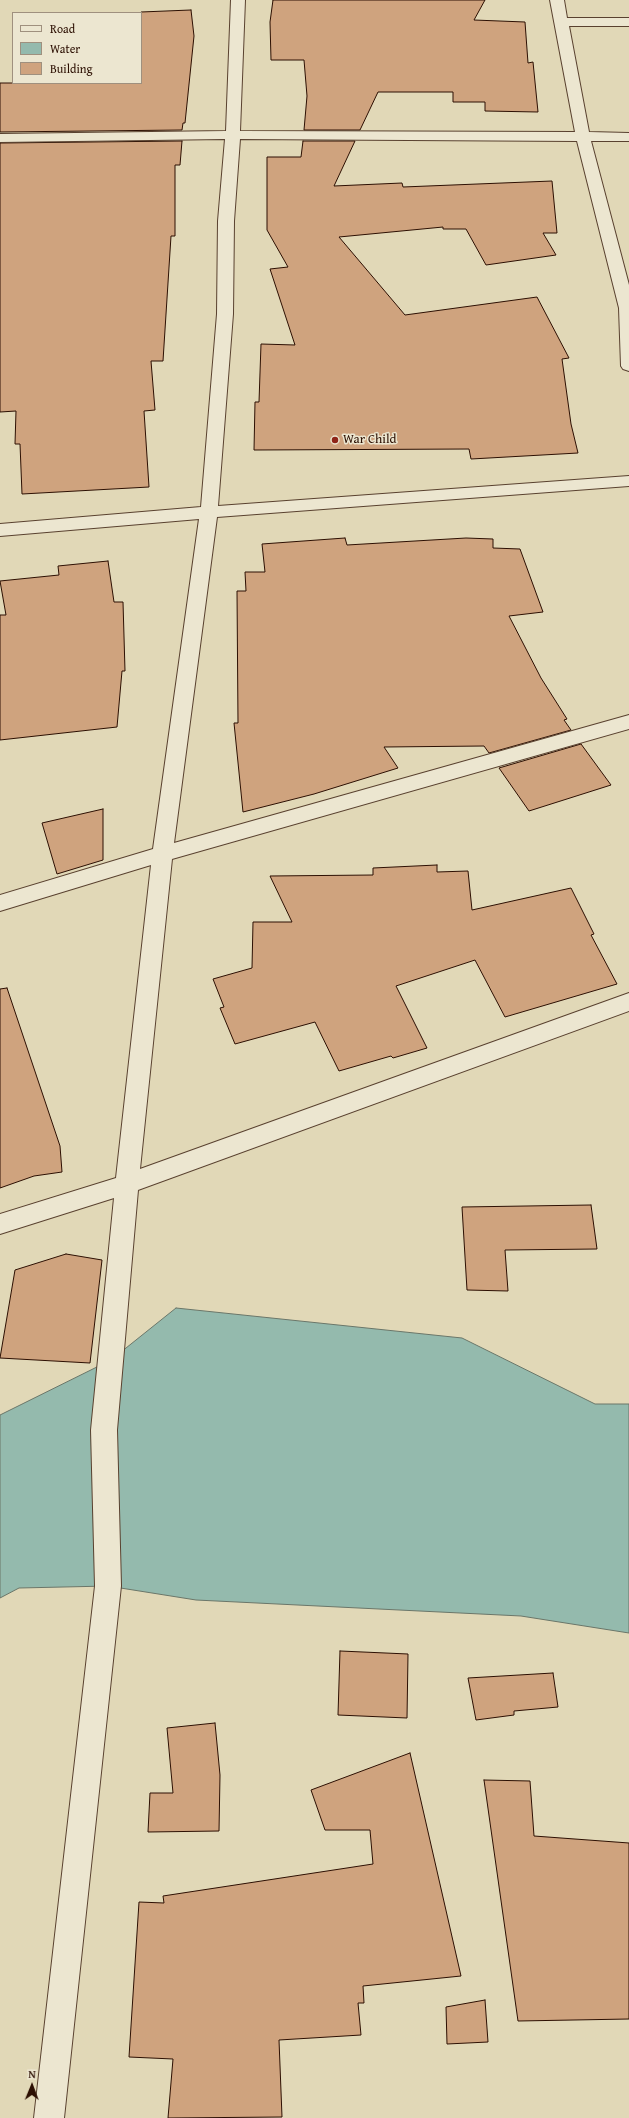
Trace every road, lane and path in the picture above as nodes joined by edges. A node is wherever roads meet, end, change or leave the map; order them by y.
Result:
1 (238, 0) edge
2 (557, 0) edge
3 (561, 22) junction
4 (629, 22) edge
5 (232, 135) junction
6 (629, 137) edge
7 (0, 138) edge
8 (583, 138) junction
9 (628, 308) edge
10 (629, 366) edge
11 (629, 481) edge
12 (209, 512) junction
13 (0, 530) edge
14 (629, 722) edge
15 (162, 854) junction
16 (0, 902) edge
17 (629, 1002) edge
18 (127, 1184) junction
19 (0, 1224) edge
20 (49, 2118) edge

1 - 5 street
2 - 3 street
3 - 4 street
3 - 8 street
5 - 7 street
5 - 8 street
5 - 12 street
6 - 8 street
8 - 9 street
9 - 10 street
11 - 12 street
12 - 13 street
12 - 15 street
14 - 15 street
15 - 16 street
15 - 18 street
17 - 18 street
18 - 19 street
18 - 20 street

